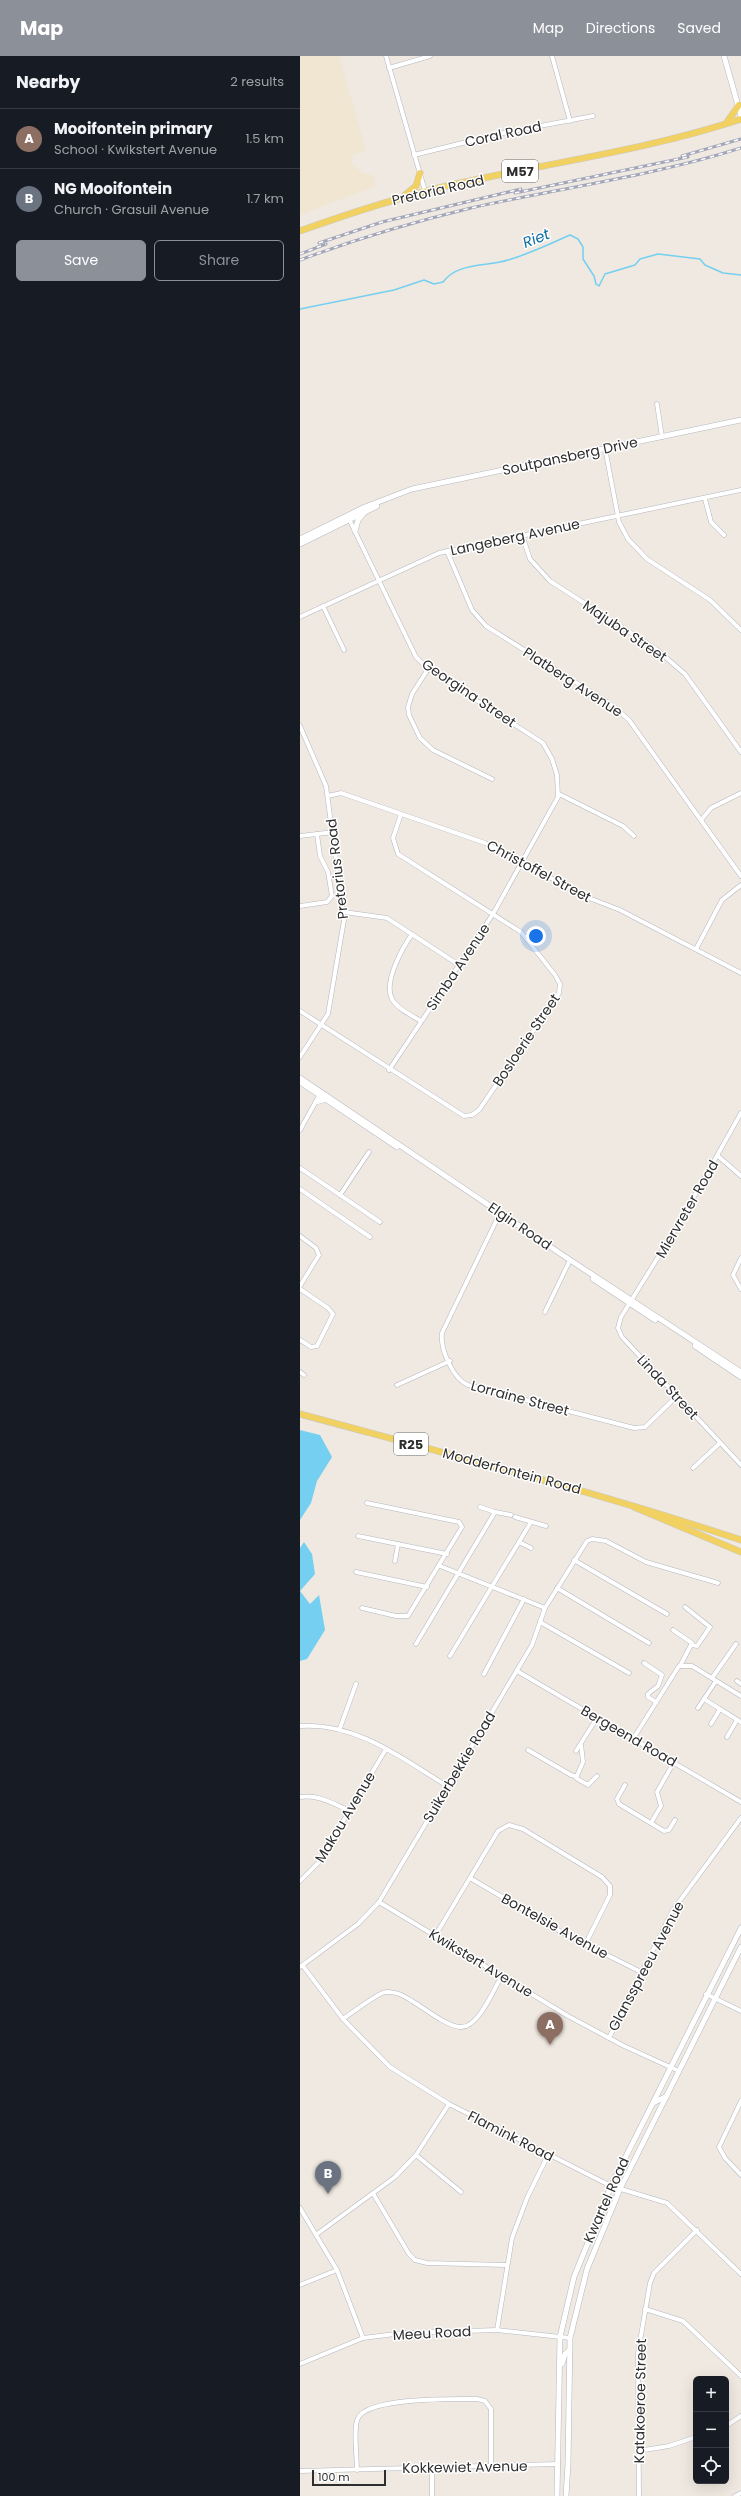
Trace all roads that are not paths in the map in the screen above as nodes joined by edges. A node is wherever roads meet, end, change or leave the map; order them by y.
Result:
1 (386, 56) edge
2 (430, 56) edge
3 (552, 56) edge
4 (724, 56) edge
5 (389, 68) junction
6 (739, 105) edge
7 (593, 116) dead end
8 (741, 117) edge
9 (570, 121) junction
10 (726, 124) junction
11 (414, 156) junction
12 (420, 173) junction
13 (425, 192) junction
14 (402, 198) junction
15 (300, 231) edge
16 (657, 404) dead end
17 (741, 420) edge
18 (662, 437) junction
19 (605, 448) junction
20 (741, 490) edge
21 (399, 494) junction
22 (705, 498) junction
23 (366, 511) junction
24 (618, 516) junction
25 (348, 517) junction
26 (355, 531) junction
27 (522, 535) junction
28 (724, 535) dead end
29 (300, 539) edge
30 (300, 544) edge
31 (447, 552) junction
32 (378, 580) junction
33 (323, 606) junction
34 (300, 617) edge
35 (741, 630) edge
36 (344, 650) dead end
37 (428, 669) junction
38 (300, 726) edge
39 (741, 752) edge
40 (492, 779) dead end
41 (741, 793) edge
42 (559, 794) junction
43 (328, 796) junction
44 (401, 814) junction
45 (702, 820) junction
46 (334, 832) junction
47 (317, 834) junction
48 (300, 836) edge
49 (634, 836) dead end
50 (523, 863) junction
51 (741, 876) edge
52 (741, 885) edge
53 (300, 906) edge
54 (344, 912) junction
55 (493, 914) junction
56 (412, 934) junction
57 (696, 949) junction
58 (459, 965) junction
59 (741, 973) edge
60 (300, 1011) edge
61 (422, 1022) junction
62 (322, 1025) junction
63 (300, 1057) edge
64 (390, 1070) junction
65 (300, 1078) edge
66 (300, 1082) edge
67 (320, 1093) junction
68 (326, 1099) junction
69 (316, 1102) junction
70 (741, 1113) edge
71 (300, 1130) edge
72 (369, 1152) dead end
73 (718, 1156) junction
74 (300, 1168) edge
75 (741, 1176) edge
76 (300, 1189) edge
77 (340, 1195) junction
78 (500, 1214) junction
79 (380, 1222) dead end
80 (300, 1236) edge
81 (370, 1237) dead end
82 (741, 1258) edge
83 (569, 1262) junction
84 (300, 1286) edge
85 (300, 1289) edge
86 (741, 1289) edge
87 (631, 1302) junction
88 (545, 1312) dead end
89 (300, 1340) edge
90 (450, 1362) junction
91 (300, 1372) edge
92 (741, 1372) edge
93 (304, 1375) dead end
94 (741, 1377) edge
95 (397, 1385) dead end
96 (677, 1396) junction
97 (300, 1414) edge
98 (720, 1443) junction
99 (741, 1465) edge
100 (692, 1468) dead end
101 (367, 1503) dead end
102 (631, 1506) junction
103 (480, 1507) dead end
104 (495, 1512) junction
105 (531, 1522) junction
106 (546, 1526) dead end
107 (358, 1536) dead end
108 (741, 1540) edge
109 (519, 1542) junction
110 (398, 1544) junction
111 (531, 1548) dead end
112 (741, 1552) edge
113 (447, 1554) junction
114 (574, 1560) junction
115 (394, 1561) dead end
116 (440, 1566) junction
117 (356, 1572) dead end
118 (458, 1573) junction
119 (718, 1583) dead end
120 (428, 1587) junction
121 (492, 1587) junction
122 (557, 1588) junction
123 (524, 1599) junction
124 (685, 1607) dead end
125 (362, 1608) dead end
126 (544, 1608) junction
127 (667, 1614) dead end
128 (540, 1622) junction
129 (673, 1630) dead end
130 (648, 1643) dead end
131 (416, 1644) dead end
132 (736, 1644) dead end
133 (692, 1645) junction
134 (450, 1656) dead end
135 (644, 1663) dead end
136 (682, 1665) junction
137 (517, 1671) junction
138 (629, 1673) dead end
139 (484, 1674) dead end
140 (714, 1680) junction
141 (356, 1684) dead end
142 (741, 1696) edge
143 (704, 1699) junction
144 (656, 1702) junction
145 (698, 1708) dead end
146 (720, 1709) junction
147 (597, 1718) junction
148 (739, 1721) edge
149 (711, 1724) dead end
150 (300, 1726) edge
151 (340, 1728) junction
152 (727, 1737) dead end
153 (633, 1739) junction
154 (581, 1744) junction
155 (386, 1749) junction
156 (528, 1750) dead end
157 (576, 1751) dead end
158 (674, 1762) junction
159 (576, 1776) junction
160 (597, 1776) dead end
161 (625, 1784) dead end
162 (447, 1786) junction
163 (300, 1797) edge
164 (741, 1802) edge
165 (350, 1811) junction
166 (741, 1818) edge
167 (675, 1820) dead end
168 (651, 1823) junction
169 (470, 1878) junction
170 (300, 1881) edge
171 (378, 1902) junction
172 (741, 1928) edge
173 (739, 1933) edge
174 (435, 1936) junction
175 (585, 1945) junction
176 (741, 1947) edge
177 (301, 1967) edge
178 (729, 1970) junction
179 (641, 1972) junction
180 (502, 1975) junction
181 (715, 1977) junction
182 (706, 1994) junction
183 (716, 1998) junction
184 (741, 2011) edge
185 (343, 2019) junction
186 (690, 2028) junction
187 (699, 2032) junction
188 (608, 2038) junction
189 (670, 2067) junction
190 (679, 2071) junction
191 (667, 2096) junction
192 (741, 2101) edge
193 (449, 2104) junction
194 (652, 2104) junction
195 (643, 2145) junction
196 (416, 2155) junction
197 (548, 2155) junction
198 (627, 2155) junction
199 (741, 2175) edge
200 (611, 2186) junction
201 (620, 2190) junction
202 (461, 2192) dead end
203 (374, 2195) junction
204 (300, 2208) edge
205 (609, 2215) junction
206 (595, 2223) junction
207 (697, 2230) junction
208 (316, 2234) junction
209 (506, 2265) junction
210 (337, 2270) junction
211 (741, 2274) edge
212 (300, 2285) edge
213 (582, 2288) junction
214 (568, 2301) junction
215 (645, 2309) junction
216 (497, 2330) junction
217 (560, 2337) junction
218 (363, 2338) junction
219 (570, 2338) junction
220 (570, 2350) junction
221 (300, 2364) edge
222 (559, 2375) junction
223 (741, 2376) edge
224 (741, 2416) edge
225 (729, 2424) edge
226 (693, 2438) edge
227 (638, 2451) junction
228 (558, 2464) junction
229 (491, 2468) junction
230 (432, 2469) junction
231 (357, 2470) junction
232 (300, 2471) edge
233 (741, 2493) edge
234 (432, 2496) edge
235 (557, 2496) edge
236 (566, 2496) edge
237 (639, 2496) edge
238 (736, 2496) edge

1 - 5 street
2 - 5 street
3 - 9 street
4 - 6 street
5 - 11 street
6 - 8 street
6 - 10 main road
7 - 9 street, Coral Road
8 - 10 main road, Pretoria Road / M57
9 - 11 street, Coral Road
10 - 13 main road, Pretoria Road / M57
11 - 12 street
12 - 13 street
12 - 14 main road
13 - 14 main road, Pretoria Road / M57
14 - 15 main road, Pretoria Road / M57
16 - 18 street
17 - 18 street, Soutpansberg Drive
18 - 19 street, Soutpansberg Drive
19 - 21 street, Soutpansberg Drive
19 - 24 street
20 - 22 street, Langeberg Avenue
21 - 23 street, Soutpansberg Drive
21 - 25 street, Soutpansberg Drive
22 - 24 street, Langeberg Avenue
22 - 28 street
23 - 25 street, Soutpansberg Drive
23 - 26 street
24 - 27 street, Langeberg Avenue
24 - 35 street
25 - 26 street, Georgina Street
25 - 29 street, Soutpansberg Drive
25 - 30 street, Soutpansberg Drive
26 - 32 street, Georgina Street
27 - 31 street, Langeberg Avenue
27 - 39 street, Majuba Street
31 - 32 street, Langeberg Avenue
31 - 45 street, Platberg Avenue
32 - 33 street, Langeberg Avenue
32 - 37 street, Georgina Street
33 - 34 street, Langeberg Avenue
33 - 36 street
37 - 40 street
37 - 42 street, Georgina Street
38 - 43 street, Pretorius Road
41 - 45 street
42 - 49 street
42 - 50 street
43 - 44 street, Christoffel Street
43 - 46 street, Pretorius Road
44 - 50 street, Christoffel Street
44 - 55 street, Bosloerie Street
45 - 51 street, Platberg Avenue
46 - 47 street
46 - 54 street, Pretorius Road
47 - 48 street
47 - 53 street
50 - 55 street, Simba Avenue
50 - 57 street, Christoffel Street
52 - 57 street
54 - 56 street
54 - 62 street, Pretorius Road
55 - 58 street, Simba Avenue
55 - 64 street, Bosloerie Street
56 - 58 street
56 - 61 street
57 - 59 street, Christoffel Street
58 - 61 street, Simba Avenue
60 - 62 street, Bosloerie Street
61 - 64 street, Simba Avenue
62 - 63 street, Pretorius Road
62 - 64 street, Bosloerie Street
65 - 67 street, Elgin Road
66 - 67 street, Elgin Road
67 - 68 street, Elgin Road
67 - 69 street
67 - 78 street, Elgin Road
68 - 69 street
68 - 78 street, Elgin Road
69 - 71 street
70 - 73 street, Miervreter Road
72 - 77 street
73 - 75 street
73 - 87 street, Miervreter Road
74 - 77 street
76 - 81 street
77 - 79 street
78 - 83 street, Elgin Road
78 - 90 street, Lorraine Street
80 - 84 street
82 - 86 street
83 - 87 street, Elgin Road
83 - 88 street
85 - 89 street
87 - 92 street, Elgin Road
87 - 94 street, Elgin Road
87 - 96 street, Linda Street
90 - 95 street
90 - 96 street, Lorraine Street
91 - 93 street
96 - 98 street, Linda Street
97 - 102 main road, Modderfontein Road / R25
98 - 99 street, Linda Street
98 - 100 street
101 - 113 street
102 - 108 main road, Modderfontein Road / R25
102 - 112 main road, Modderfontein Road / R25
103 - 104 street
104 - 105 street
104 - 118 street
105 - 106 street
105 - 109 street
107 - 110 street
109 - 111 street
109 - 121 street
110 - 113 street
110 - 115 street
113 - 116 street
114 - 119 street, Suikerbekkie Road
114 - 122 street, Suikerbekkie Road
114 - 127 street
116 - 118 street
116 - 120 street
117 - 120 street
118 - 121 street
118 - 131 street
120 - 125 street
121 - 123 street
121 - 134 street
122 - 126 street, Suikerbekkie Road
122 - 130 street
123 - 126 street
123 - 139 street
124 - 133 street
126 - 128 street, Suikerbekkie Road
128 - 137 street, Suikerbekkie Road
128 - 138 street
129 - 133 street
132 - 140 street
133 - 136 street
135 - 144 street
136 - 140 street
136 - 144 street
137 - 147 street, Bergeend Road
137 - 162 street, Suikerbekkie Road
140 - 142 street
140 - 143 street
141 - 151 street
143 - 145 street
143 - 146 street
144 - 153 street
146 - 148 street
146 - 149 street
147 - 153 street, Bergeend Road
147 - 154 street
148 - 152 street
150 - 151 street
151 - 155 street
153 - 158 street, Bergeend Road
154 - 157 street
154 - 159 street
155 - 162 street
155 - 165 street, Makou Avenue
156 - 159 street
158 - 164 street, Bergeend Road
158 - 168 street
159 - 160 street
161 - 168 street
162 - 171 street, Suikerbekkie Road
163 - 165 street
165 - 170 street, Makou Avenue
166 - 179 street, Glansspreeu Avenue
167 - 168 street
169 - 174 street
169 - 175 street, Bontelsie Avenue
169 - 175 street
171 - 174 street, Kwikstert Avenue
171 - 177 street, Suikerbekkie Road
172 - 173 street, Kwartel Road
173 - 181 street, Kwartel Road
174 - 180 street, Kwikstert Avenue
175 - 179 street, Bontelsie Avenue
176 - 178 street, Kwartel Road
177 - 185 street, Flamink Road
178 - 181 street
178 - 183 street, Kwartel Road
179 - 188 street, Glansspreeu Avenue
180 - 185 street
180 - 188 street, Kwikstert Avenue
181 - 182 street, Kwartel Road
182 - 183 street
182 - 186 street, Kwartel Road
183 - 184 street
183 - 187 street, Kwartel Road
185 - 193 street, Flamink Road
186 - 187 street
186 - 189 street, Kwartel Road
187 - 190 street, Kwartel Road
188 - 189 street, Kwikstert Avenue
189 - 190 street, Kwikstert Avenue
189 - 194 street, Kwartel Road
190 - 191 street, Kwartel Road
191 - 194 street
191 - 195 street, Kwartel Road
192 - 199 street
193 - 196 street
193 - 197 street, Flamink Road
194 - 198 street, Kwartel Road
195 - 198 street
195 - 201 street, Kwartel Road
196 - 202 street
196 - 203 street
197 - 200 street, Flamink Road
197 - 209 street
198 - 200 street, Kwartel Road
200 - 201 street, Flamink Road
200 - 206 street, Kwartel Road
201 - 205 street, Kwartel Road
201 - 207 street, Flamink Road
203 - 208 street
203 - 209 street
204 - 208 street
205 - 206 street
205 - 213 street, Kwartel Road
206 - 214 street, Kwartel Road
207 - 211 street, Flamink Road
207 - 215 street, Katakoeroe Street
208 - 210 street
209 - 216 street
210 - 212 street
210 - 218 street
213 - 214 street
213 - 219 street, Kwartel Road
214 - 217 street, Kwartel Road
215 - 223 street
215 - 227 street, Katakoeroe Street
216 - 217 street, Meeu Road
216 - 218 street, Meeu Road
217 - 219 street, Meeu Road
217 - 222 street, Kwartel Road
218 - 221 street, Meeu Road
219 - 220 street, Kwartel Road
220 - 222 street
220 - 236 street, Kwartel Road
222 - 228 street, Kwartel Road
224 - 225 street
226 - 227 street
227 - 237 street, Katakoeroe Street
228 - 229 street, Kokkewiet Avenue
228 - 235 street, Kwartel Road
229 - 230 street, Kokkewiet Avenue
229 - 231 street
230 - 231 street, Kokkewiet Avenue
230 - 234 street
231 - 232 street, Kokkewiet Avenue
233 - 238 street

